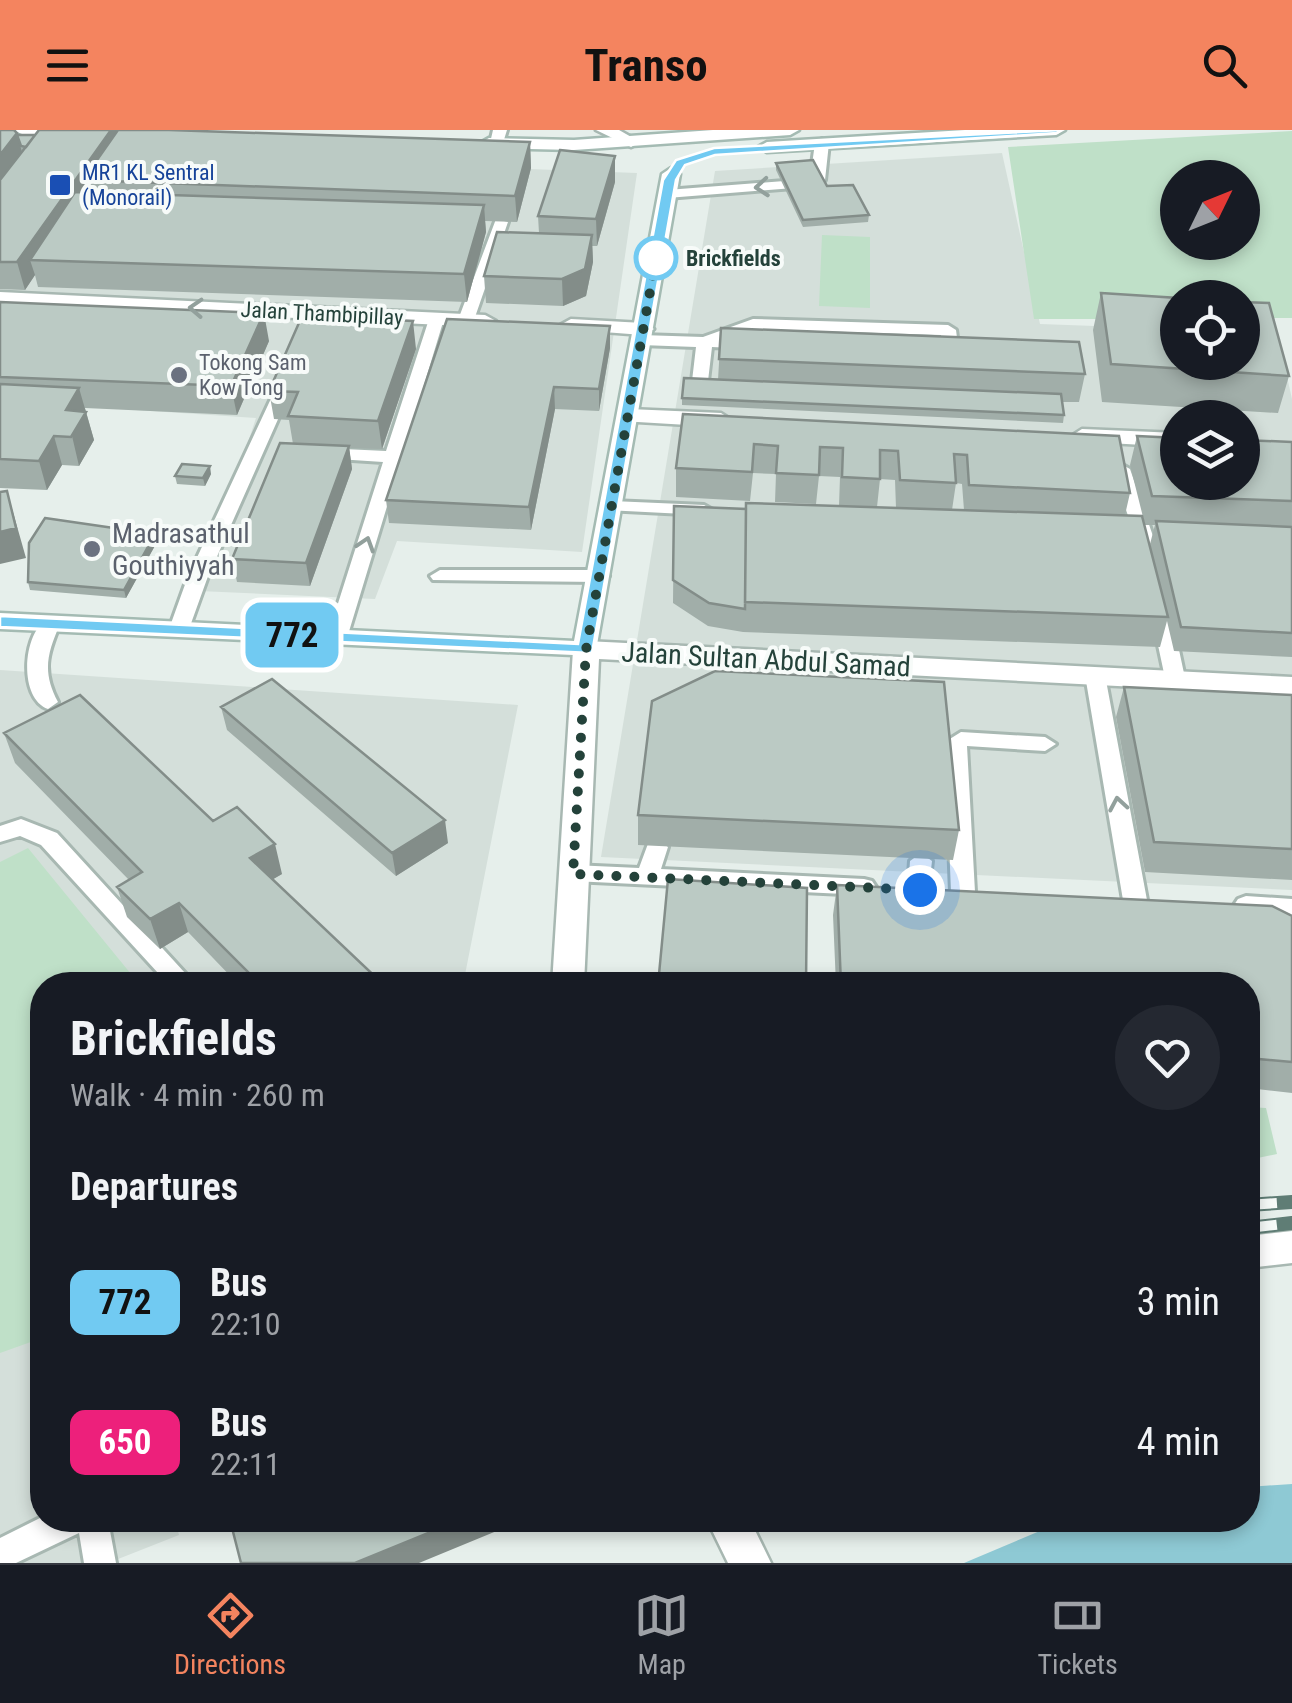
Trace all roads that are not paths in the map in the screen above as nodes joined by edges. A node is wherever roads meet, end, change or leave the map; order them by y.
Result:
1 (23, 130) edge
2 (605, 130) edge
3 (790, 130) edge
4 (1056, 130) edge
5 (104, 132) edge
6 (652, 135) edge
7 (499, 136) edge
8 (462, 142) edge
9 (631, 142) junction
10 (822, 143) junction
11 (574, 145) junction
12 (668, 169) junction
13 (500, 222) edge
14 (0, 298) edge
15 (436, 319) junction
16 (466, 320) junction
17 (504, 322) edge
18 (542, 324) edge
19 (764, 324) junction
20 (642, 335) junction
21 (705, 342) junction
22 (756, 345) junction
23 (294, 364) edge
24 (700, 381) edge
25 (629, 416) junction
26 (746, 421) edge
27 (1052, 435) edge
28 (1109, 437) junction
29 (1160, 439) edge
30 (297, 451) edge
31 (394, 457) junction
32 (612, 506) junction
33 (733, 511) edge
34 (440, 576) dead end
35 (599, 576) junction
36 (0, 621) edge
37 (50, 624) junction
38 (179, 629) junction
39 (337, 638) junction
40 (586, 650) junction
41 (1095, 674) junction
42 (1175, 678) junction
43 (1292, 686) edge
44 (48, 702) dead end
45 (1045, 744) dead end
46 (0, 834) edge
47 (663, 848) edge
48 (921, 860) edge
49 (573, 874) junction
50 (654, 877) junction
51 (900, 889) junction
52 (1135, 900) edge
53 (1229, 905) edge
54 (1292, 908) edge
55 (172, 972) edge
56 (569, 972) edge
57 (1292, 1248) edge
58 (1260, 1251) edge
59 (46, 1532) edge
60 (94, 1532) edge
61 (734, 1532) edge
62 (0, 1554) edge
63 (100, 1563) edge
64 (750, 1563) edge

1 - 5 main road
2 - 9 main road
3 - 6 main road
4 - 10 main road
6 - 9 main road
7 - 8 main road
7 - 11 main road
9 - 11 main road
10 - 12 main road
10 -> 12 lane
11 - 12 main road
12 - 20 main road
13 - 16 lane
15 -> 14 main road, Jalan Thambipillay
15 - 16 main road, Jalan Thambipillay
15 - 31 lane
16 - 17 main road, Jalan Thambipillay
18 - 20 main road
19 - 21 lane
19 - 22 lane
19 - 22 lane
20 - 21 lane
20 - 25 main road
21 - 22 lane
21 - 24 lane
23 - 38 lane
25 - 26 main road
25 - 32 main road
27 - 28 main road
28 - 29 main road
28 - 42 lane
30 - 31 lane
39 -> 31 lane
32 - 33 lane
32 - 35 main road
34 - 35 lane
35 - 40 main road
36 - 37 main road, Jalan Sultan Abdul Samad
37 - 38 main road, Jalan Sultan Abdul Samad
37 - 44 lane
38 - 39 main road, Jalan Sultan Abdul Samad
39 - 40 main road, Jalan Sultan Abdul Samad
40 - 41 main road, Jalan Sultan Abdul Samad
40 - 49 main road
41 - 42 main road, Jalan Sultan Abdul Samad
52 -> 41 lane
42 - 43 main road, Jalan Sultan Abdul Samad
45 - 51 lane
46 - 55 lane
47 - 50 lane
48 - 51 lane
49 - 50 lane
49 - 56 main road
50 - 51 lane
53 - 54 lane
57 - 58 main road
59 - 62 lane
60 - 63 lane
61 - 64 main road

